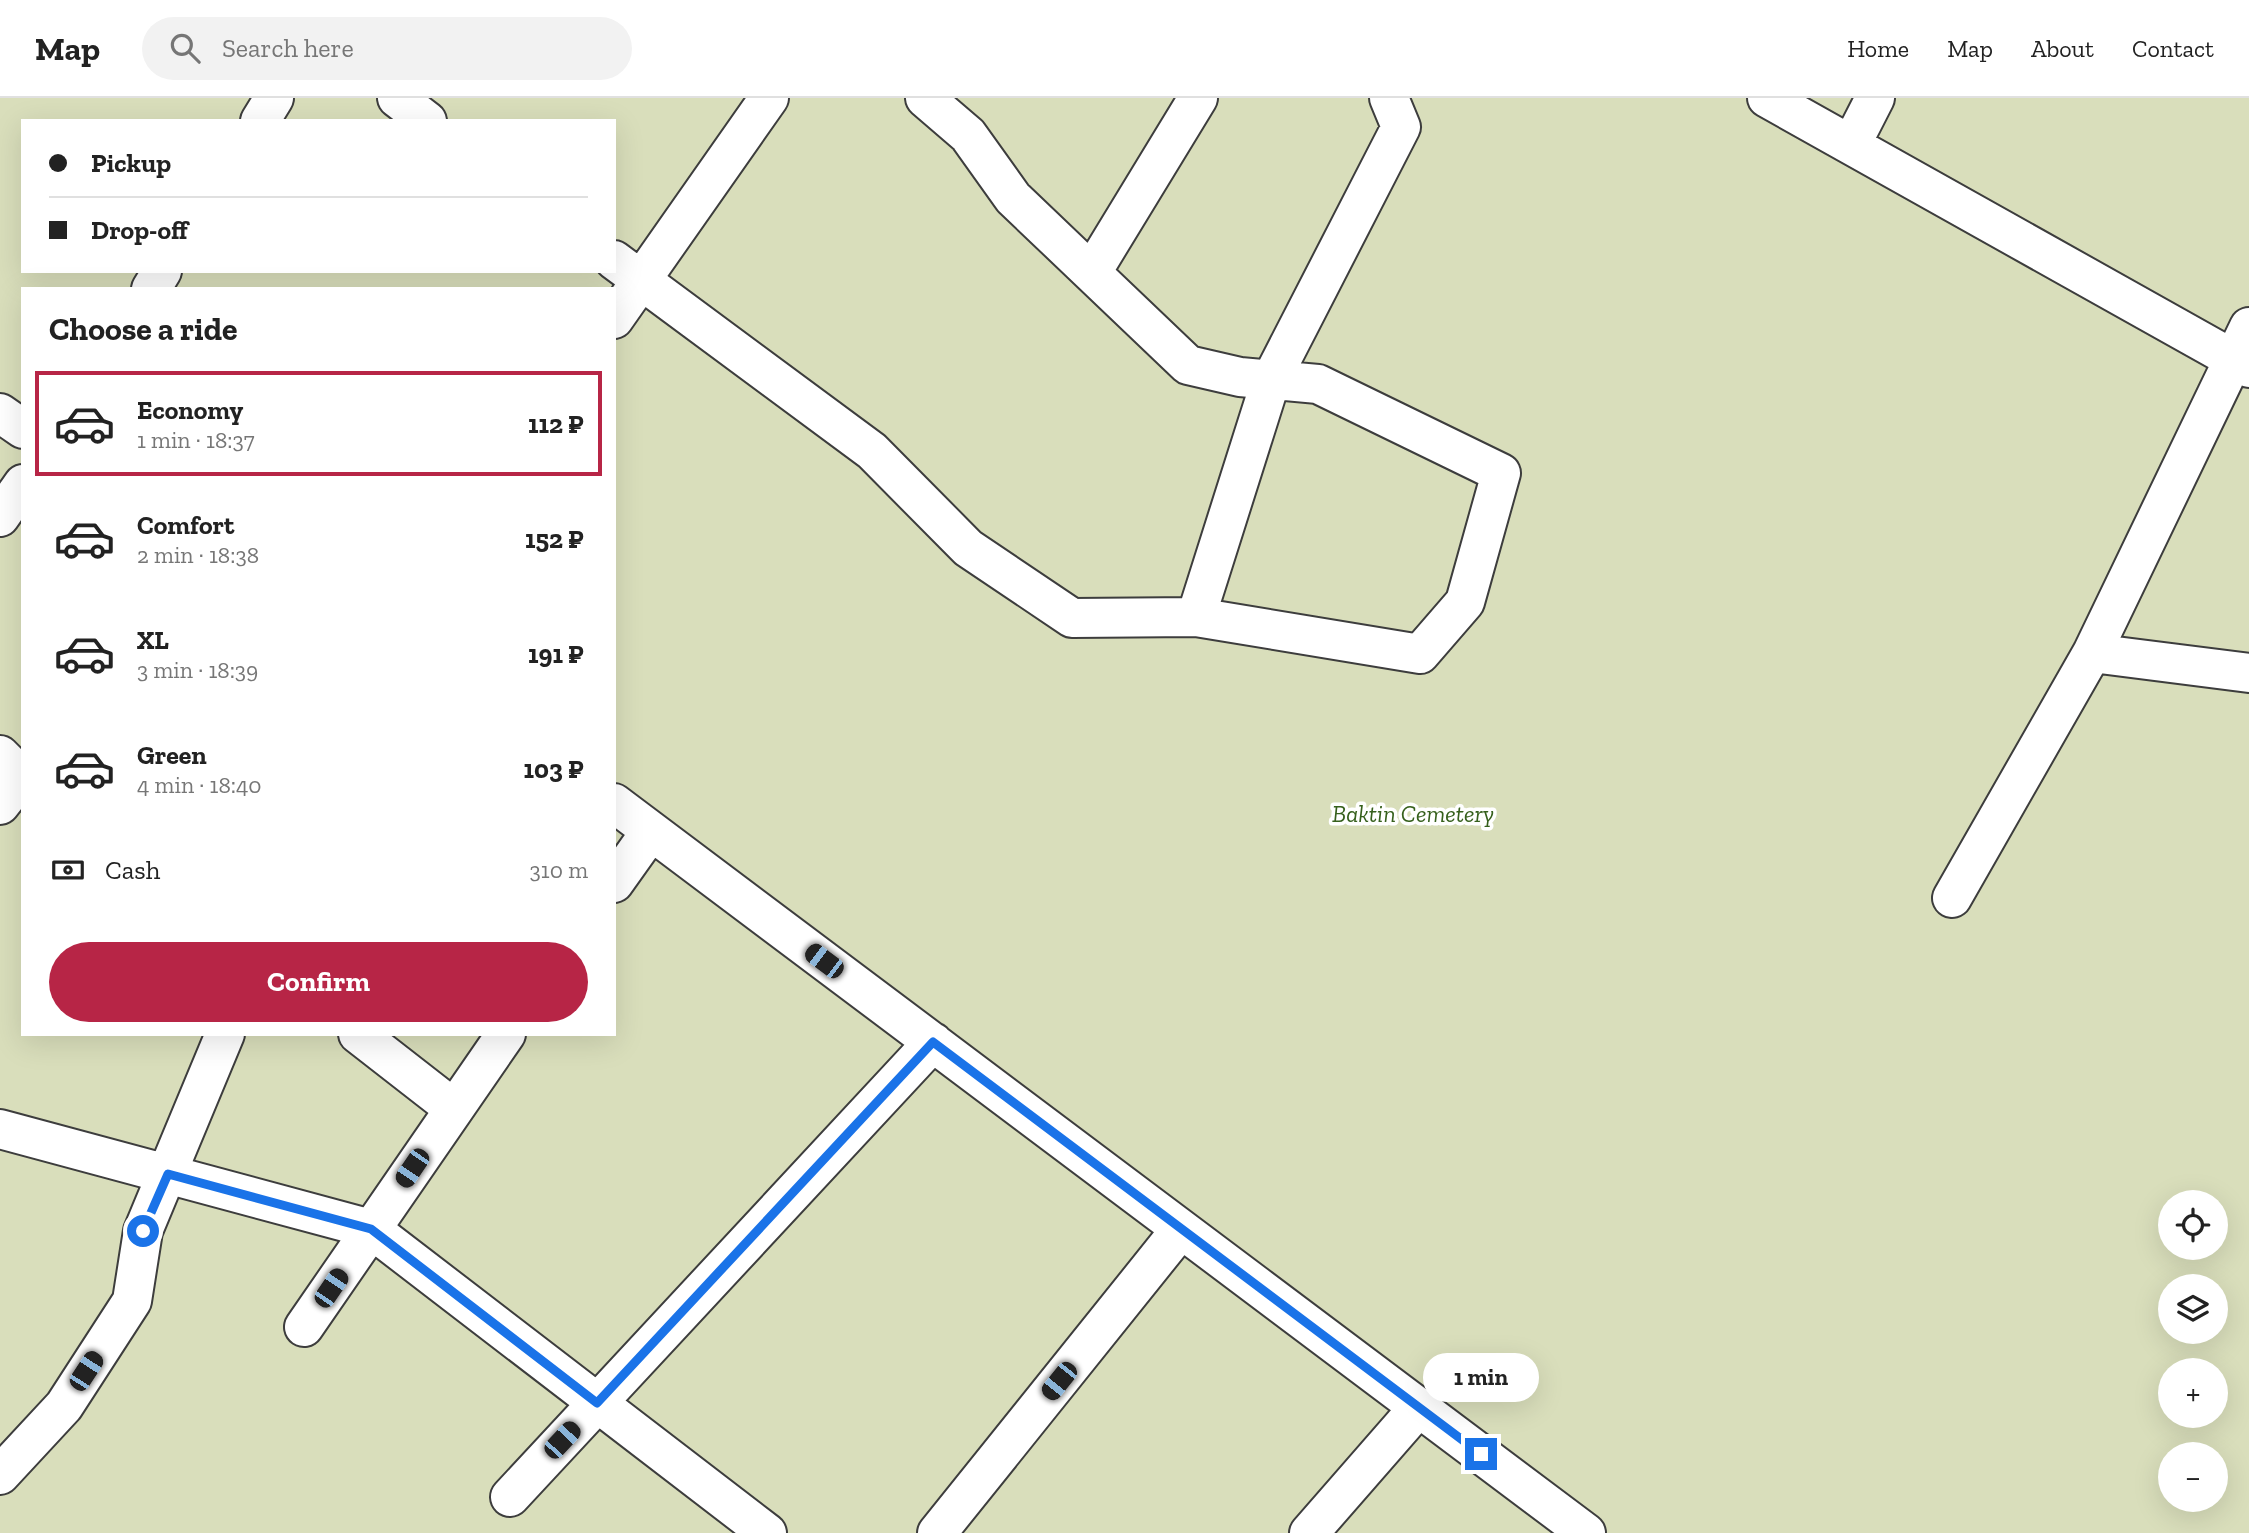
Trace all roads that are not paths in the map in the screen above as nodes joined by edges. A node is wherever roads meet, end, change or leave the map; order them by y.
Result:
1 (274, 98) edge
2 (397, 98) edge
3 (769, 98) edge
4 (925, 98) edge
5 (1198, 98) edge
6 (1389, 98) edge
7 (1767, 98) edge
8 (1875, 98) edge
9 (261, 119) edge
10 (424, 119) edge
11 (1851, 145) junction
12 (628, 270) edge
13 (1092, 272) junction
14 (616, 312) edge
15 (2243, 351) edge
16 (1271, 380) junction
17 (0, 413) edge
18 (21, 428) edge
19 (21, 487) edge
20 (0, 517) edge
21 (1196, 617) junction
22 (2092, 653) junction
23 (2249, 673) edge
24 (0, 755) edge
25 (21, 777) edge
26 (21, 779) edge
27 (616, 804) edge
28 (0, 805) edge
29 (652, 831) junction
30 (616, 880) edge
31 (1952, 898) dead end
32 (224, 1036) edge
33 (361, 1036) edge
34 (505, 1036) edge
35 (933, 1042) junction
36 (453, 1108) junction
37 (0, 1129) edge
38 (168, 1174) junction
39 (371, 1229) junction
40 (1181, 1229) junction
41 (304, 1327) dead end
42 (597, 1403) junction
43 (1419, 1407) junction
44 (0, 1475) edge
45 (510, 1497) dead end
46 (767, 1533) edge
47 (937, 1533) edge
48 (1309, 1533) edge
49 (1586, 1533) edge

1 - 9 lane
2 - 10 lane
3 - 12 lane
4 - 13 lane
5 - 13 lane
6 - 16 lane
7 - 11 lane
8 - 11 lane
11 - 15 lane
12 - 14 lane
12 - 21 lane
13 - 16 lane
15 - 22 lane
16 - 21 lane
16 - 21 lane
17 - 18 lane
19 - 20 lane
22 - 23 lane
22 - 31 lane
24 - 25 lane
26 - 28 lane
27 - 29 lane
29 - 30 lane
29 - 35 lane
32 - 38 lane
33 - 36 lane
34 - 36 lane
35 - 40 lane
35 - 42 lane
36 - 39 lane
37 - 38 lane
38 - 39 lane
38 - 44 lane
39 - 41 lane
39 - 42 lane
40 - 43 lane
40 - 47 lane
42 - 45 lane
42 - 46 lane
43 - 48 lane
43 - 49 lane

